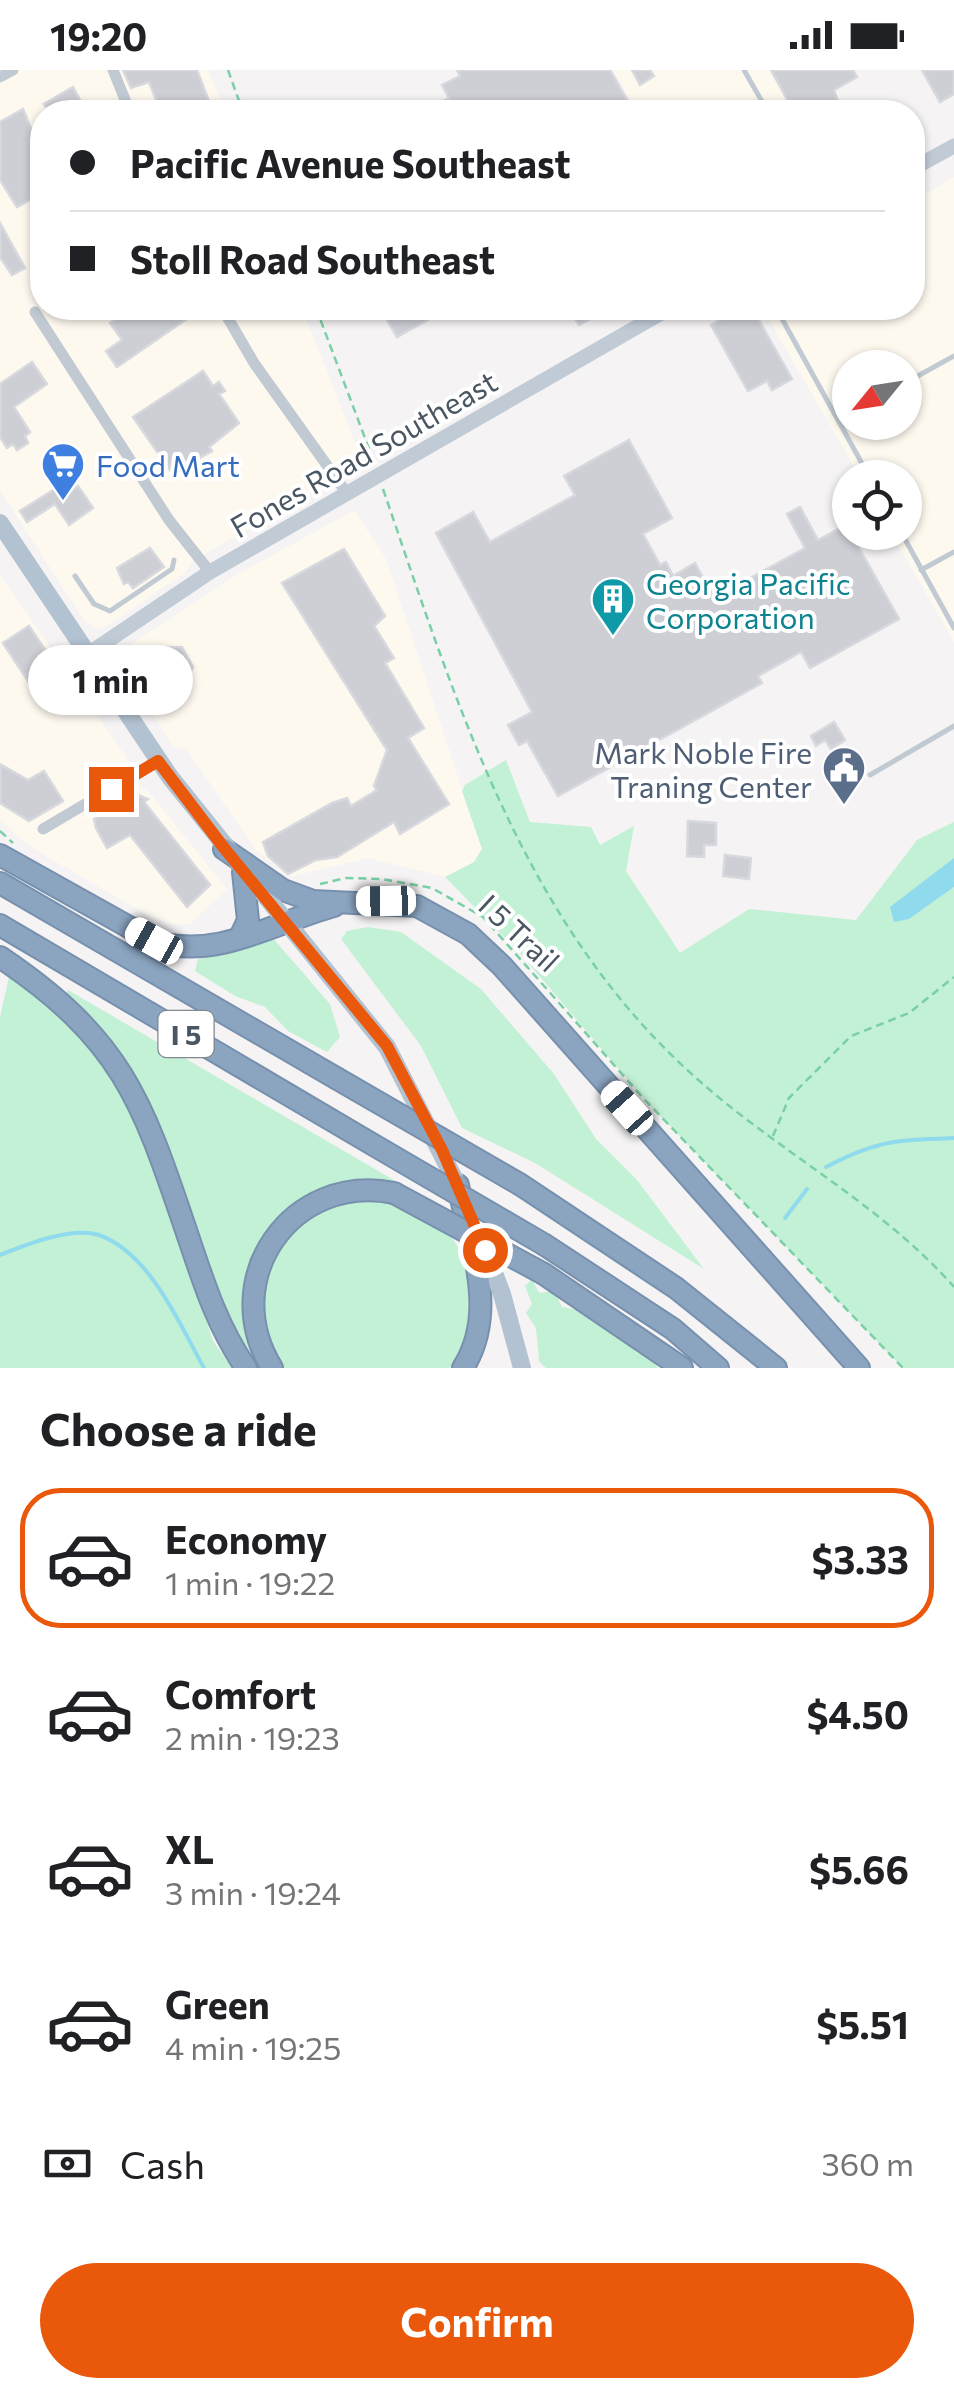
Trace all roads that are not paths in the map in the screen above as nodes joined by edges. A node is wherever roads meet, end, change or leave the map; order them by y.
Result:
1 (13, 70) edge
2 (113, 70) edge
3 (744, 70) edge
4 (0, 78) edge
5 (125, 100) edge
6 (761, 100) edge
7 (954, 146) edge
8 (925, 162) edge
9 (40, 320) edge
10 (229, 320) edge
11 (649, 320) edge
12 (783, 320) edge
13 (954, 356) edge
14 (922, 374) edge
15 (832, 409) edge
16 (346, 492) junction
17 (0, 523) edge
18 (910, 550) edge
19 (954, 552) edge
20 (174, 560) dead end
21 (921, 570) junction
22 (210, 572) junction
23 (75, 576) dead end
24 (954, 628) edge
25 (88, 654) junction
26 (954, 726) edge
27 (158, 761) junction
28 (870, 775) dead end
29 (44, 830) dead end
30 (224, 848) junction
31 (10, 852) edge
32 (243, 872) junction
33 (0, 884) edge
34 (350, 902) junction
35 (286, 923) junction
36 (0, 925) edge
37 (240, 938) junction
38 (0, 957) edge
39 (458, 1185) junction
40 (246, 1368) edge
41 (272, 1368) edge
42 (463, 1368) edge
43 (522, 1368) edge
44 (682, 1368) edge
45 (718, 1368) edge
46 (776, 1368) edge
47 (859, 1368) edge

1 - 4 street
2 - 5 street
3 - 6 lane
7 - 8 street
9 - 22 street
10 - 16 street
11 - 16 street, Fones Road Southeast
12 - 15 lane
13 - 14 lane
16 - 22 street, Fones Road Southeast
17 - 25 main road
18 - 21 lane
19 - 21 lane
20 - 23 lane
21 - 24 lane
22 - 25 street, Fones Road Southeast
25 - 27 main road
26 - 28 lane
27 - 29 street
27 - 30 main road
30 - 32 main road
30 - 34 highway
31 - 37 highway
32 - 35 main road
32 - 37 highway
33 - 46 highway, I 5, bridge
34 - 35 highway
34 - 47 highway
35 - 37 highway
35 - 39 main road
36 - 45 highway, I 5, bridge
38 - 40 highway
39 - 42 highway
39 - 43 main road
41 - 44 highway, bridge

